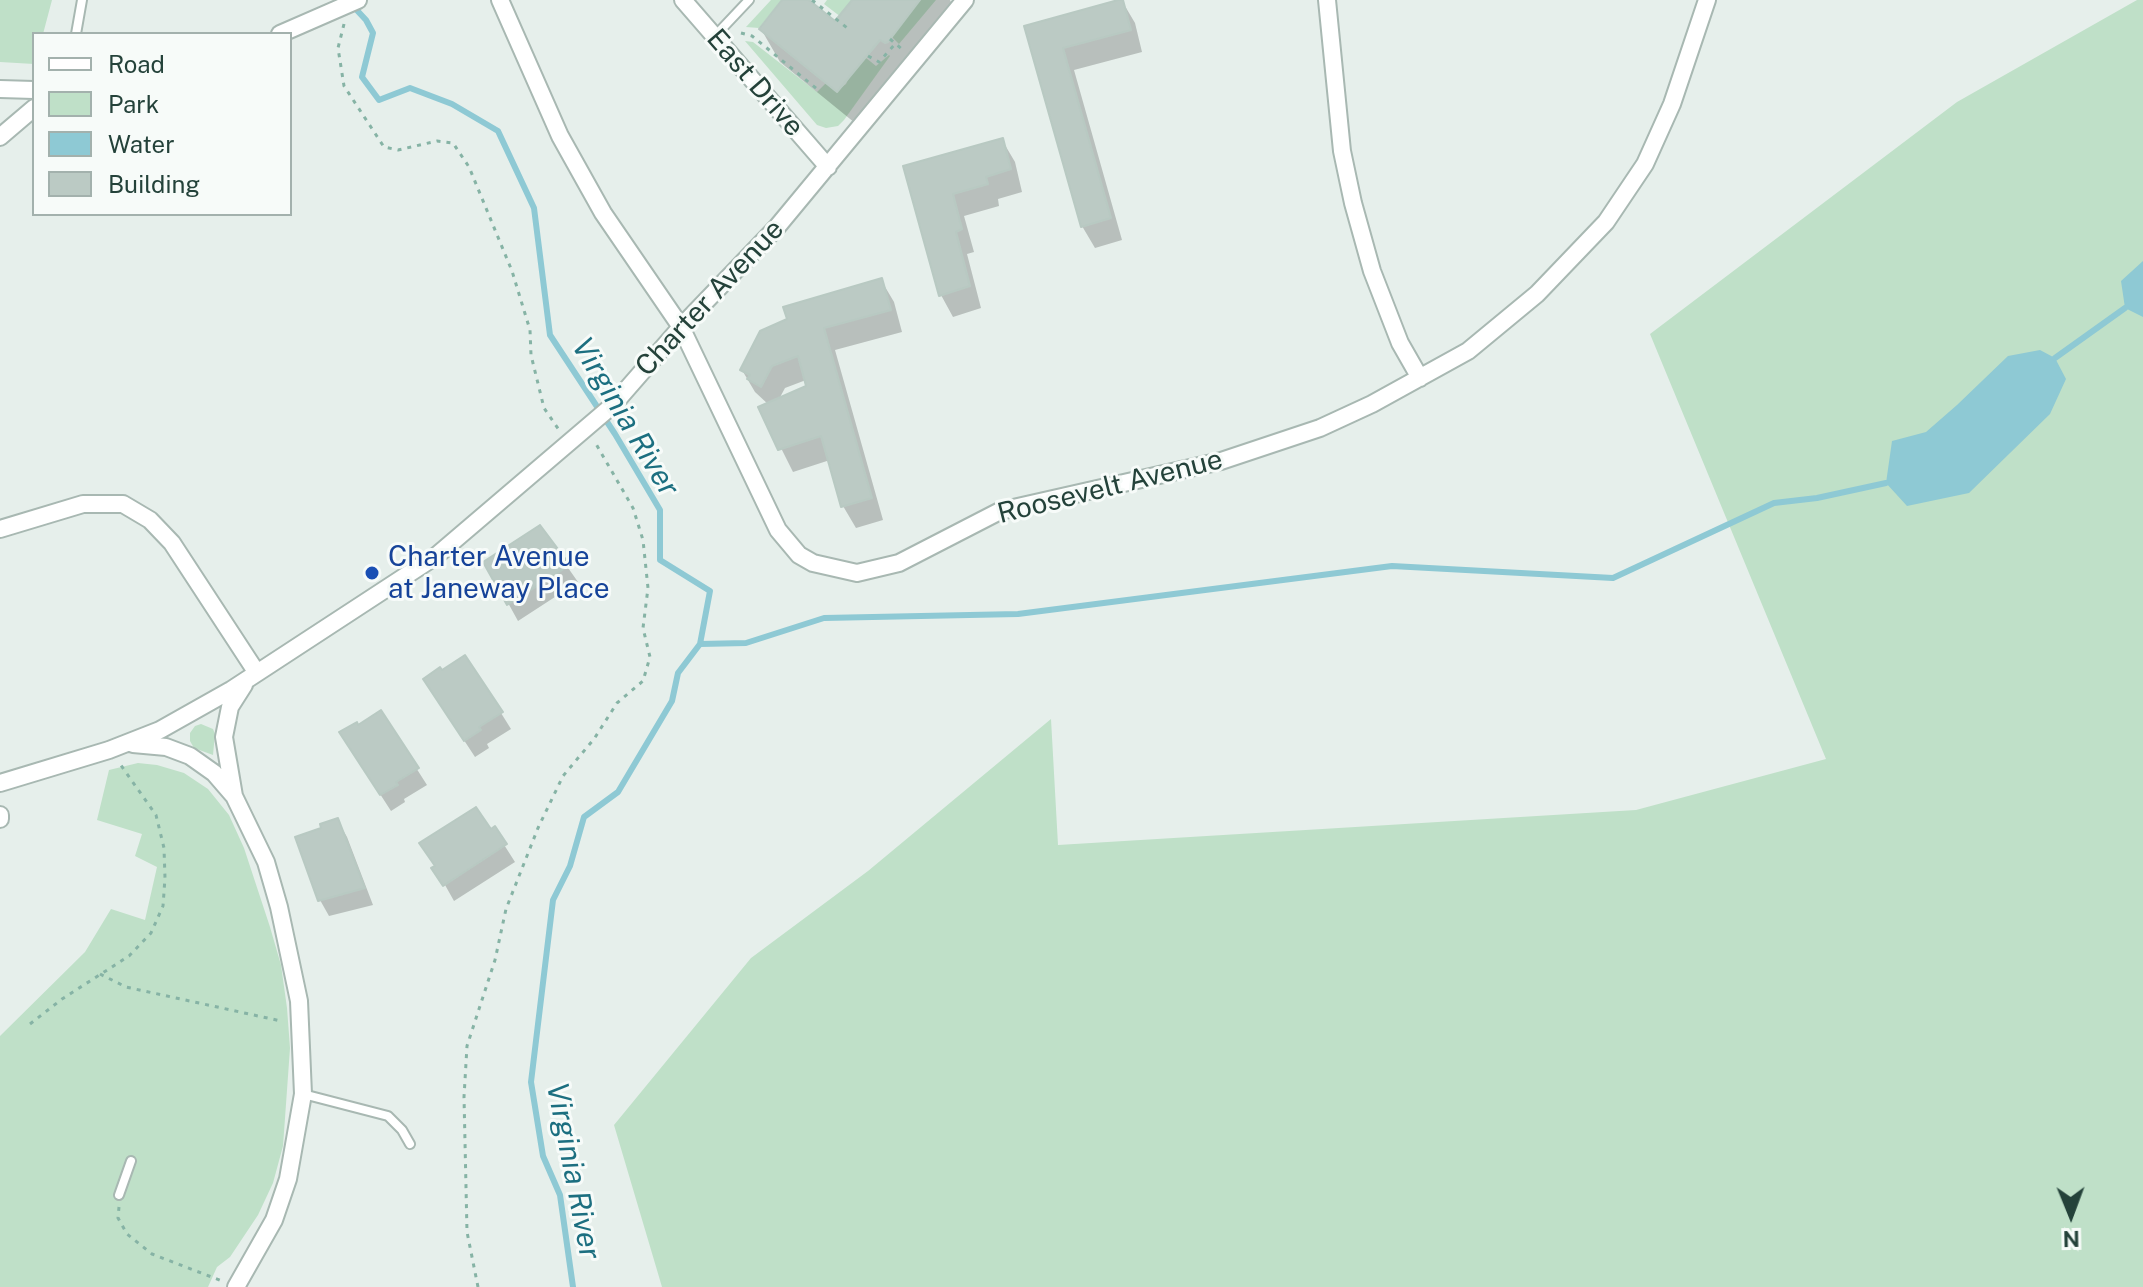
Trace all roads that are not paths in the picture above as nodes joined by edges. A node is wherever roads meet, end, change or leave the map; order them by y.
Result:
1 (82, 0) edge
2 (358, 0) edge
3 (500, 0) edge
4 (683, 0) edge
5 (749, 0) edge
6 (965, 0) edge
7 (1327, 0) edge
8 (1707, 0) edge
9 (76, 32) edge
10 (285, 32) edge
11 (715, 36) junction
12 (0, 89) edge
13 (32, 90) edge
14 (32, 110) edge
15 (0, 137) edge
16 (828, 167) junction
17 (681, 327) junction
18 (1420, 378) junction
19 (0, 529) edge
20 (257, 673) junction
21 (128, 744) junction
22 (0, 783) edge
23 (234, 796) junction
24 (303, 1094) junction
25 (410, 1144) dead end
26 (131, 1161) dead end
27 (119, 1195) road end
28 (236, 1287) edge

1 - 9 lane
2 - 10 street
3 - 17 street, Roosevelt Avenue
4 - 11 street, East Drive
5 - 11 lane
6 - 16 street, Charter Avenue
7 - 18 street
8 - 18 street, Roosevelt Avenue
11 - 16 street, East Drive
12 - 13 street
14 - 15 street
16 - 17 street, Charter Avenue
17 - 18 street, Roosevelt Avenue
17 - 20 street, Charter Avenue
19 - 20 street
20 - 21 street, Charter Avenue
20 - 23 street
21 - 22 street, Charter Avenue
21 - 23 street
23 - 24 street
24 - 25 lane
24 - 28 street
26 - 27 lane

